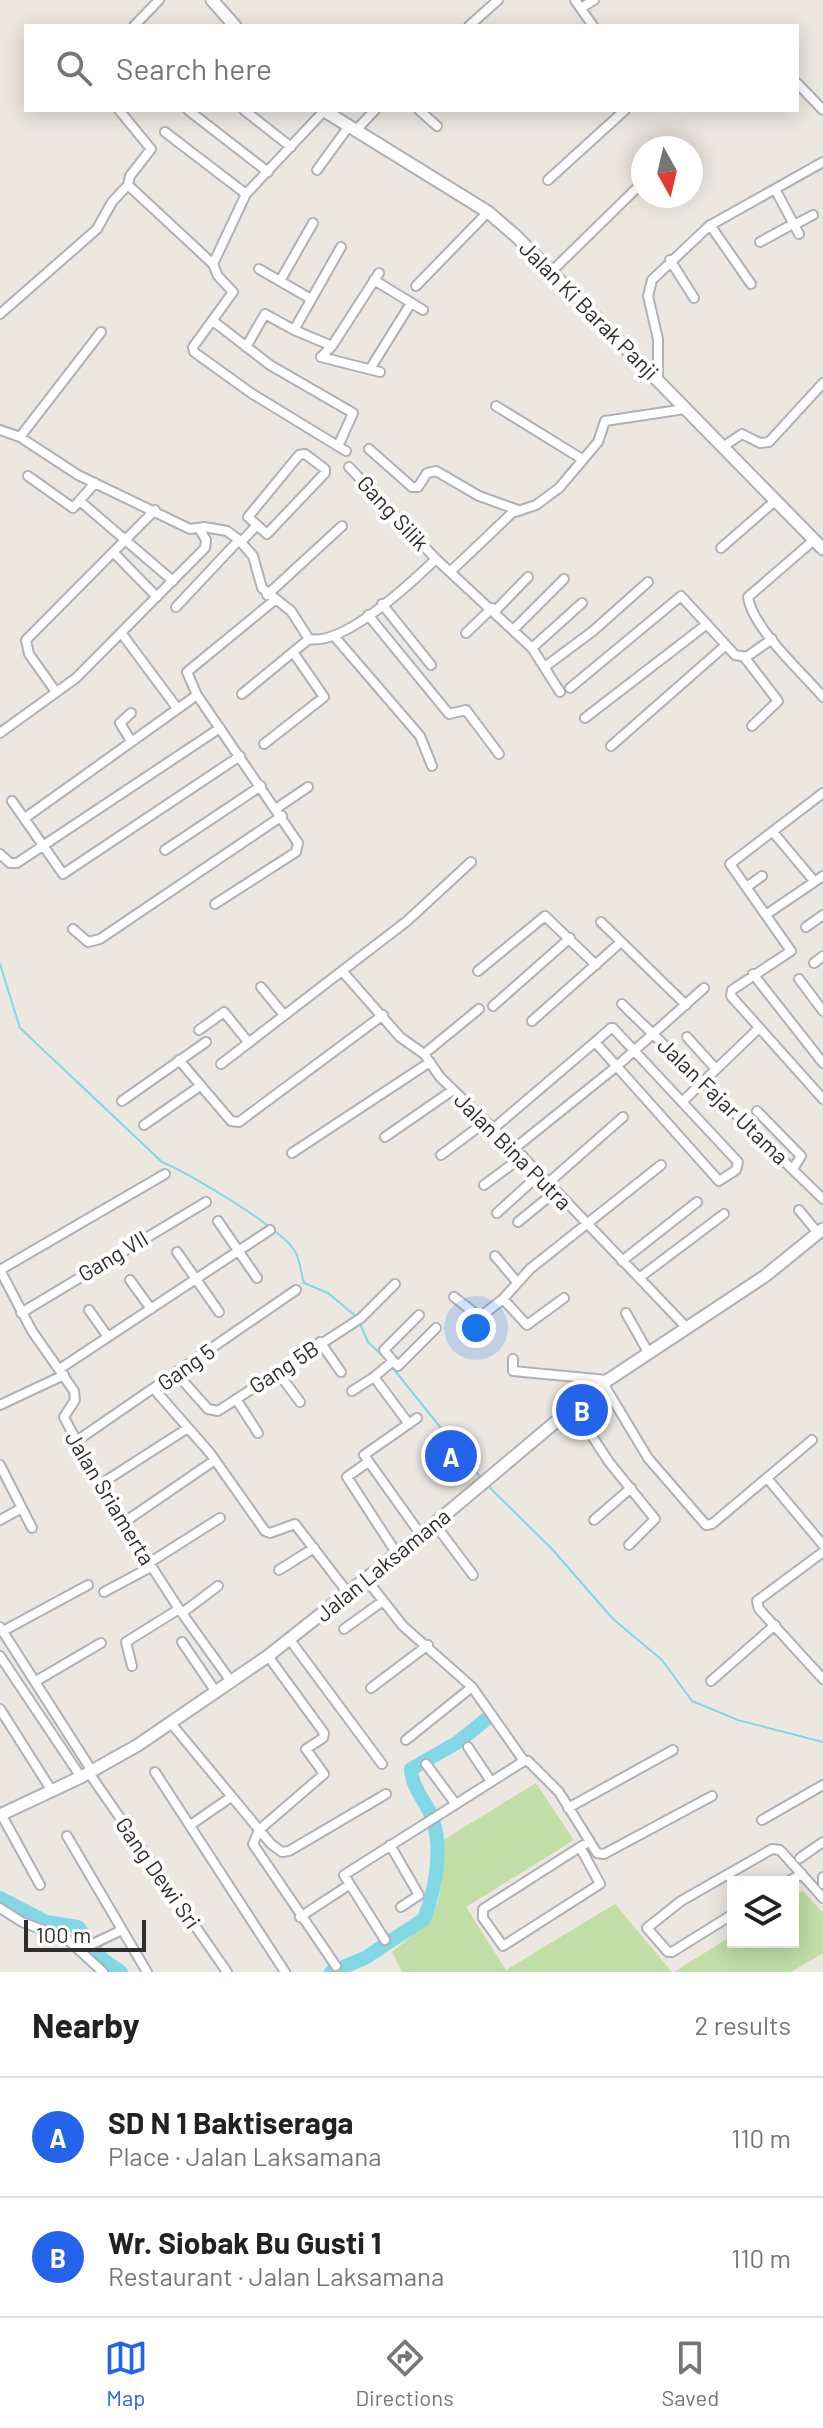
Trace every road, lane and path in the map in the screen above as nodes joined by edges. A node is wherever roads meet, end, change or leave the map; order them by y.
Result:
1 (159, 0) edge
2 (212, 0) edge
3 (498, 0) edge
4 (575, 0) edge
5 (594, 0) edge
6 (581, 8) junction
7 (136, 24) edge
8 (233, 24) edge
9 (471, 24) edge
10 (592, 24) edge
11 (799, 85) edge
12 (823, 110) edge
13 (121, 112) edge
14 (191, 112) edge
15 (247, 112) edge
16 (322, 112) edge
17 (327, 112) edge
18 (373, 112) edge
19 (421, 112) edge
20 (623, 112) edge
21 (437, 126) dead end
22 (353, 128) junction
23 (165, 132) dead end
24 (291, 147) junction
25 (823, 162) edge
26 (317, 170) dead end
27 (268, 172) junction
28 (548, 180) dead end
29 (128, 185) junction
30 (775, 189) junction
31 (246, 194) junction
32 (631, 194) edge
33 (488, 212) junction
34 (813, 215) dead end
35 (313, 223) dead end
36 (794, 224) junction
37 (710, 225) junction
38 (799, 234) dead end
39 (760, 242) dead end
40 (341, 247) dead end
41 (670, 260) junction
42 (213, 264) junction
43 (259, 269) dead end
44 (551, 272) junction
45 (280, 281) junction
46 (751, 284) dead end
47 (416, 286) dead end
48 (694, 298) dead end
49 (311, 299) junction
50 (411, 303) junction
51 (423, 310) dead end
52 (0, 314) edge
53 (213, 321) junction
54 (294, 330) junction
55 (101, 332) dead end
56 (332, 346) junction
57 (246, 347) junction
58 (370, 369) junction
59 (380, 372) dead end
60 (658, 380) junction
61 (823, 383) edge
62 (496, 406) dead end
63 (685, 409) junction
64 (0, 430) edge
65 (20, 437) junction
66 (339, 444) junction
67 (724, 446) junction
68 (369, 449) dead end
69 (346, 451) dead end
70 (582, 459) junction
71 (349, 467) dead end
72 (28, 476) dead end
73 (95, 483) junction
74 (776, 500) junction
75 (81, 502) junction
76 (155, 510) junction
77 (519, 510) junction
78 (257, 525) junction
79 (342, 526) dead end
80 (201, 527) junction
81 (126, 538) junction
82 (240, 541) junction
83 (820, 545) edge
84 (721, 548) dead end
85 (115, 554) junction
86 (436, 559) junction
87 (450, 572) junction
88 (528, 577) dead end
89 (564, 579) dead end
90 (173, 581) junction
91 (648, 582) dead end
92 (157, 597) junction
93 (272, 597) junction
94 (582, 603) dead end
95 (382, 604) junction
96 (176, 607) dead end
97 (493, 610) junction
98 (368, 615) junction
99 (707, 624) junction
100 (513, 630) junction
101 (466, 633) dead end
102 (122, 634) junction
103 (334, 636) junction
104 (309, 639) junction
105 (772, 639) junction
106 (726, 645) junction
107 (532, 648) junction
108 (293, 652) junction
109 (747, 657) junction
110 (431, 665) dead end
111 (546, 666) junction
112 (570, 688) dead end
113 (56, 692) junction
114 (560, 692) dead end
115 (242, 694) dead end
116 (197, 695) junction
117 (823, 697) edge
118 (177, 708) junction
119 (131, 713) dead end
120 (585, 718) dead end
121 (752, 726) dead end
122 (220, 728) junction
123 (0, 733) edge
124 (131, 741) junction
125 (264, 744) dead end
126 (611, 746) dead end
127 (499, 754) dead end
128 (240, 756) junction
129 (432, 766) dead end
130 (261, 786) junction
131 (308, 787) dead end
132 (823, 793) edge
133 (12, 801) dead end
134 (279, 812) junction
135 (25, 818) junction
136 (773, 832) junction
137 (41, 844) junction
138 (165, 850) dead end
139 (0, 854) edge
140 (471, 862) dead end
141 (762, 876) dead end
142 (820, 880) edge
143 (748, 886) junction
144 (215, 904) dead end
145 (767, 914) junction
146 (823, 915) edge
147 (601, 922) dead end
148 (806, 927) dead end
149 (73, 929) dead end
150 (570, 938) junction
151 (621, 942) junction
152 (823, 956) edge
153 (814, 963) dead end
154 (596, 965) junction
155 (478, 971) dead end
156 (343, 972) junction
157 (753, 974) junction
158 (799, 979) dead end
159 (261, 987) dead end
160 (704, 988) dead end
161 (622, 1004) dead end
162 (686, 1005) junction
163 (493, 1006) dead end
164 (479, 1009) dead end
165 (823, 1011) edge
166 (284, 1015) junction
167 (383, 1015) junction
168 (532, 1021) dead end
169 (758, 1029) junction
170 (199, 1030) dead end
171 (654, 1033) junction
172 (687, 1037) dead end
173 (206, 1042) dead end
174 (595, 1042) junction
175 (249, 1043) junction
176 (635, 1051) junction
177 (427, 1058) junction
178 (179, 1060) junction
179 (823, 1063) edge
180 (221, 1064) dead end
181 (617, 1066) junction
182 (715, 1068) junction
183 (703, 1081) junction
184 (200, 1086) junction
185 (453, 1090) junction
186 (823, 1099) edge
187 (122, 1101) dead end
188 (683, 1101) junction
189 (757, 1111) dead end
190 (623, 1117) dead end
191 (485, 1122) junction
192 (144, 1125) dead end
193 (494, 1128) junction
194 (385, 1137) dead end
195 (515, 1148) junction
196 (292, 1153) dead end
197 (441, 1155) dead end
198 (523, 1156) junction
199 (661, 1165) dead end
200 (793, 1169) junction
201 (165, 1174) dead end
202 (540, 1174) junction
203 (548, 1183) junction
204 (484, 1185) dead end
205 (556, 1191) junction
206 (823, 1199) edge
207 (206, 1202) dead end
208 (697, 1202) dead end
209 (799, 1210) dead end
210 (497, 1213) dead end
211 (724, 1214) dead end
212 (218, 1221) dead end
213 (518, 1222) dead end
214 (586, 1225) junction
215 (270, 1230) dead end
216 (820, 1235) edge
217 (239, 1251) junction
218 (177, 1252) dead end
219 (495, 1256) dead end
220 (622, 1261) junction
221 (0, 1270) edge
222 (195, 1278) junction
223 (257, 1278) dead end
224 (639, 1278) junction
225 (130, 1280) dead end
226 (517, 1282) junction
227 (395, 1284) dead end
228 (296, 1290) dead end
229 (454, 1297) dead end
230 (564, 1298) dead end
231 (503, 1299) junction
232 (151, 1309) junction
233 (89, 1310) dead end
234 (219, 1312) dead end
235 (21, 1313) junction
236 (626, 1313) dead end
237 (419, 1315) dead end
238 (436, 1328) dead end
239 (687, 1328) junction
240 (108, 1337) junction
241 (320, 1342) junction
242 (648, 1352) junction
243 (513, 1359) dead end
244 (393, 1361) junction
245 (62, 1371) junction
246 (277, 1371) junction
247 (341, 1372) dead end
248 (176, 1373) junction
249 (374, 1377) junction
250 (605, 1381) junction
251 (154, 1389) junction
252 (352, 1391) dead end
253 (236, 1399) junction
254 (300, 1402) dead end
255 (0, 1405) edge
256 (573, 1407) junction
257 (188, 1428) junction
258 (258, 1433) dead end
259 (812, 1440) dead end
260 (75, 1442) junction
261 (215, 1460) junction
262 (368, 1462) junction
263 (0, 1465) edge
264 (767, 1478) junction
265 (10, 1485) junction
266 (99, 1485) junction
267 (631, 1488) junction
268 (0, 1490) edge
269 (22, 1508) junction
270 (220, 1518) dead end
271 (0, 1520) edge
272 (594, 1520) dead end
273 (123, 1523) junction
274 (434, 1523) junction
275 (823, 1523) edge
276 (32, 1528) dead end
277 (814, 1531) junction
278 (421, 1535) junction
279 (629, 1545) dead end
280 (823, 1545) edge
281 (314, 1548) junction
282 (823, 1552) edge
283 (397, 1554) junction
284 (150, 1565) junction
285 (279, 1570) dead end
286 (473, 1575) dead end
287 (366, 1579) junction
288 (88, 1585) dead end
289 (218, 1586) dead end
290 (104, 1592) dead end
291 (348, 1593) junction
292 (383, 1601) junction
293 (180, 1611) junction
294 (775, 1625) junction
295 (2, 1629) edge
296 (344, 1629) dead end
297 (290, 1640) junction
298 (182, 1642) dead end
299 (101, 1643) dead end
300 (428, 1645) junction
301 (0, 1656) edge
302 (268, 1656) junction
303 (132, 1666) dead end
304 (823, 1679) edge
305 (230, 1680) junction
306 (36, 1681) junction
307 (711, 1681) dead end
308 (472, 1687) junction
309 (371, 1688) dead end
310 (214, 1689) junction
311 (0, 1709) edge
312 (170, 1722) junction
313 (406, 1740) dead end
314 (468, 1747) dead end
315 (673, 1750) dead end
316 (524, 1761) junction
317 (382, 1764) dead end
318 (426, 1764) dead end
319 (155, 1772) dead end
320 (87, 1774) junction
321 (490, 1780) junction
322 (823, 1785) edge
323 (52, 1791) junction
324 (386, 1794) dead end
325 (712, 1796) dead end
326 (231, 1797) junction
327 (455, 1803) junction
328 (568, 1808) junction
329 (1, 1814) edge
330 (762, 1820) dead end
331 (192, 1824) junction
332 (259, 1830) junction
333 (67, 1836) dead end
334 (589, 1842) junction
335 (823, 1842) edge
336 (390, 1845) junction
337 (580, 1847) junction
338 (800, 1858) dead end
339 (802, 1874) junction
340 (798, 1876) edge
341 (823, 1877) edge
342 (823, 1884) edge
343 (40, 1885) dead end
344 (349, 1885) junction
345 (823, 1898) edge
346 (401, 1907) dead end
347 (0, 1908) edge
348 (300, 1917) junction
349 (727, 1918) edge
350 (122, 1930) junction
351 (385, 1940) dead end
352 (87, 1946) junction
353 (336, 1966) dead end
354 (103, 1972) edge
355 (147, 1972) edge
356 (227, 1972) edge
357 (285, 1972) edge

1 - 7 street
2 - 8 main road
3 - 9 street
4 - 6 street
5 - 6 street
6 - 10 street
11 - 12 street
13 - 29 street
14 - 27 street
15 - 24 street
16 - 24 street
17 - 22 main road, Jalan Ki Barak Panji
18 - 22 street
19 - 21 street
20 - 28 street
22 - 26 street
22 - 33 main road, Jalan Ki Barak Panji
23 - 31 street
24 - 27 street
25 - 30 street
27 - 31 street
29 - 42 street
29 - 52 street
30 - 36 street
30 - 37 street
31 - 42 street
32 - 44 street
33 - 44 main road, Jalan Ki Barak Panji
33 - 47 street
34 - 36 street
35 - 45 street
36 - 38 street
36 - 39 street
37 - 41 street
37 - 46 street
40 - 49 street
41 - 48 street
41 - 60 street
42 - 53 street
43 - 45 street
44 - 60 main road, Jalan Ki Barak Panji
45 - 49 street
49 - 54 street
50 - 51 street
50 - 56 street
50 - 58 street
53 - 57 street
53 - 66 street
54 - 56 street
54 - 57 street
55 - 65 street
56 - 58 street
57 - 66 street
58 - 59 street
60 - 63 main road, Jalan Ki Barak Panji
61 - 67 street
62 - 70 street
63 - 67 main road, Jalan Ki Barak Panji
63 - 70 street
64 - 65 street
65 - 73 street
66 - 69 street
67 - 74 main road, Jalan Ki Barak Panji
68 - 77 street
70 - 77 street
71 - 86 street, Gang Silik
72 - 75 street
73 - 75 street
73 - 76 street
74 - 83 main road, Jalan Ki Barak Panji
74 - 84 street
75 - 81 street
76 - 80 street
76 - 81 street
77 - 87 street
78 - 78 street
78 - 82 street
79 - 93 street
80 - 82 street
80 - 90 street
81 - 85 street
81 - 90 street
82 - 93 street
82 - 96 street
83 - 105 street
85 - 92 street
85 - 113 street
86 - 87 street, Gang Silik
86 - 95 street
87 - 97 street, Gang Silik
88 - 97 street
89 - 100 street
90 - 92 street
91 - 111 street
92 - 102 street
93 - 104 street
93 - 116 street
94 - 107 street
95 - 98 street
95 - 110 street
97 - 100 street, Gang Silik
97 - 101 street
98 - 103 street
98 - 127 street
99 - 106 street
99 - 112 street
99 - 120 street
100 - 107 street, Gang Silik
102 - 113 street
102 - 118 street
103 - 104 street
103 - 129 street
104 - 108 street
105 - 109 street
105 - 117 street
106 - 109 street
106 - 126 street
107 - 111 street, Gang Silik
108 - 115 street
108 - 125 street
109 - 121 street
111 - 114 street, Gang Silik
113 - 123 street
116 - 118 street
116 - 122 street
118 - 124 street
119 - 124 street
122 - 128 street
122 - 137 street
124 - 135 street
128 - 130 street
128 - 137 street
130 - 134 street
130 - 138 street
131 - 134 street
132 - 136 street
133 - 135 street
134 - 144 street
134 - 149 street
135 - 137 street
136 - 142 street
136 - 143 street
137 - 139 street
140 - 156 street
141 - 143 street
142 - 145 street
143 - 145 street
145 - 157 street
146 - 148 street
147 - 151 street
150 - 154 street
150 - 155 street
150 - 163 street
151 - 154 street
151 - 162 street
152 - 153 street
154 - 168 street
156 - 166 street
156 - 167 street, Jalan Bina Putra
157 - 169 street
157 - 179 street
158 - 165 street
159 - 166 street
160 - 162 street
161 - 171 street, Jalan Fajar Utama
162 - 171 street
164 - 177 street
166 - 175 street
167 - 177 street, Jalan Bina Putra
167 - 184 street
169 - 182 street
169 - 186 street
170 - 175 street
171 - 176 street
171 - 183 street, Jalan Fajar Utama
172 - 182 street
173 - 178 street
174 - 176 street
174 - 181 street
174 - 193 street
175 - 180 street
176 - 181 street
176 - 188 street
177 - 185 street, Jalan Bina Putra
177 - 196 street
178 - 184 street
178 - 187 street
181 - 188 street
181 - 195 street
182 - 183 street
183 - 188 street
183 - 200 street, Jalan Fajar Utama
184 - 192 street
185 - 191 street, Jalan Bina Putra
185 - 194 street
189 - 200 street
190 - 203 street
191 - 193 street, Jalan Bina Putra
191 - 197 street
193 - 195 street, Jalan Bina Putra
195 - 198 street, Jalan Bina Putra
198 - 202 street, Jalan Bina Putra
198 - 204 street
199 - 214 street
200 - 206 street, Jalan Fajar Utama
201 - 221 street
202 - 203 street, Jalan Bina Putra
202 - 210 street
203 - 205 street, Jalan Bina Putra
205 - 213 street
205 - 214 street, Jalan Bina Putra
207 - 235 street, Gang VII
208 - 220 street
209 - 216 street
211 - 224 street
212 - 217 street
214 - 220 street, Jalan Bina Putra
214 - 226 street
215 - 217 street
216 - 239 main road, Jalan Laksamana
217 - 222 street
217 - 223 street
218 - 222 street
219 - 226 street
220 - 224 street, Jalan Bina Putra
221 - 235 street
222 - 232 street
222 - 234 street
224 - 239 street, Jalan Bina Putra
225 - 232 street
226 - 231 street
227 - 241 street, Gang 5B
228 - 248 street, Gang 5
229 - 231 street
230 - 231 street
232 - 240 street
233 - 240 street
235 - 245 street
236 - 242 street
237 - 244 street
238 - 244 street
239 - 242 main road, Jalan Laksamana
240 - 245 street
241 - 246 street, Gang 5B
241 - 247 street
242 - 250 main road, Jalan Laksamana
243 - 250 street
244 - 249 street
245 - 255 street
245 - 260 street, Jalan Sriamerta
246 - 253 street, Gang 5B
246 - 254 street
248 - 251 street, Gang 5
248 - 253 street, Gang 5B
249 - 252 street
249 - 262 street
250 - 256 main road, Jalan Laksamana
250 - 264 street
251 - 257 street
251 - 260 street, Gang 5
253 - 258 street
256 - 267 street
256 - 274 main road, Jalan Laksamana
257 - 261 street
257 - 266 street
259 - 264 street
260 - 266 street, Jalan Sriamerta
261 - 273 street
261 - 281 street
262 - 278 street
262 - 283 street
263 - 265 street
264 - 277 street
265 - 268 street
265 - 269 street
266 - 273 street, Jalan Sriamerta
267 - 272 street
267 - 279 street
269 - 271 street
269 - 276 street
270 - 284 street
273 - 284 street, Jalan Sriamerta
274 - 278 main road, Jalan Laksamana
274 - 286 street
275 - 277 street
277 - 280 street
278 - 283 main road, Jalan Laksamana
281 - 285 street
281 - 291 street
282 - 294 street
283 - 287 main road, Jalan Laksamana
284 - 290 street
284 - 293 street, Jalan Sriamerta
287 - 291 main road, Jalan Laksamana
287 - 292 street
288 - 295 street
289 - 293 street
291 - 297 main road, Jalan Laksamana
292 - 296 street
292 - 300 street
293 - 303 street
293 - 305 street, Jalan Sriamerta
294 - 304 street
294 - 307 street
295 - 306 street
297 - 302 main road, Jalan Laksamana
297 - 317 street
298 - 310 street
299 - 306 street
300 - 308 street
300 - 309 street
301 - 320 street
302 - 305 main road, Jalan Laksamana
302 - 332 street
305 - 310 main road, Jalan Laksamana
306 - 320 street
308 - 313 street
308 - 316 street
310 - 312 main road, Jalan Laksamana
311 - 323 street
312 - 320 main road, Jalan Laksamana
312 - 326 street
314 - 321 street
315 - 328 street
316 - 321 street
316 - 328 street
318 - 327 street
319 - 331 street
320 - 323 main road, Jalan Laksamana
320 - 356 street, Gang Dewi Sri
321 - 327 street
322 - 330 street
323 - 329 main road, Jalan Laksamana
324 - 332 street
325 - 334 street
326 - 331 street
326 - 332 street
327 - 336 street
328 - 334 street
329 - 343 street
331 - 357 street
332 - 348 street
333 - 350 street
334 - 337 street
335 - 338 street
336 - 344 street
336 - 346 street
337 - 337 street
339 - 340 street
339 - 345 street
339 - 349 street
341 - 342 street
344 - 348 street
344 - 351 street
347 - 352 street
348 - 353 street
350 - 352 street
350 - 355 street
352 - 354 street

